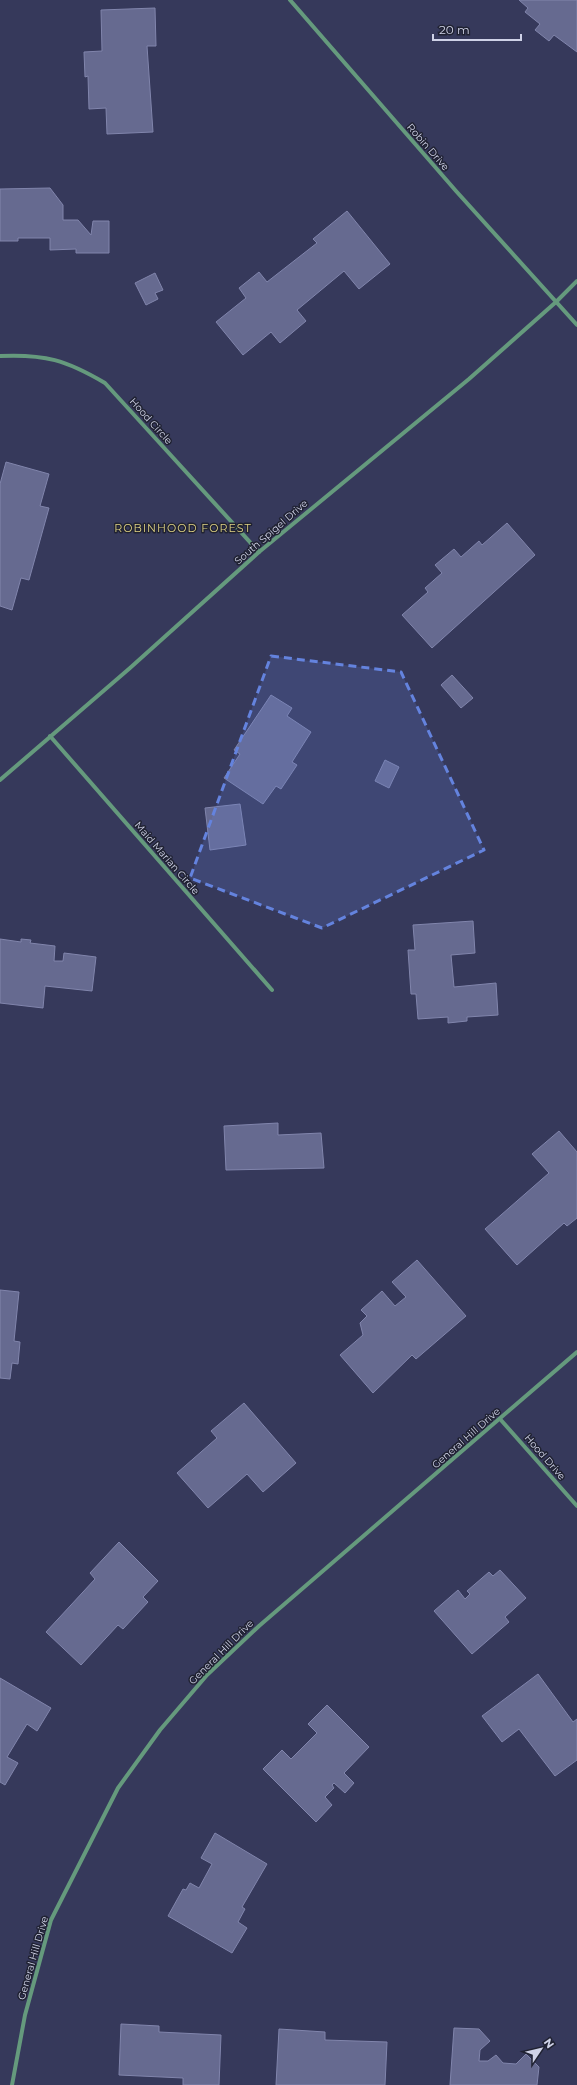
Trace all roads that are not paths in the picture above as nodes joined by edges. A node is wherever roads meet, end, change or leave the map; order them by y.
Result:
1 (290, 0) edge
2 (577, 281) edge
3 (556, 302) junction
4 (577, 325) edge
5 (0, 356) edge
6 (259, 552) junction
7 (50, 736) junction
8 (0, 780) edge
9 (272, 990) dead end
10 (577, 1352) edge
11 (500, 1419) junction
12 (577, 1506) edge
13 (12, 2085) edge

1 - 3 street, Robin Drive
2 - 3 street, South Spigel Drive
3 - 4 street, Robin Drive
3 - 6 street, South Spigel Drive
5 - 6 street, Hood Circle
6 - 7 street, South Spigel Drive
7 - 8 street, South Spigel Drive
7 - 9 street, Maid Marian Circle
10 - 11 street, General Hill Drive
11 - 12 street, Hood Drive
11 - 13 street, General Hill Drive

